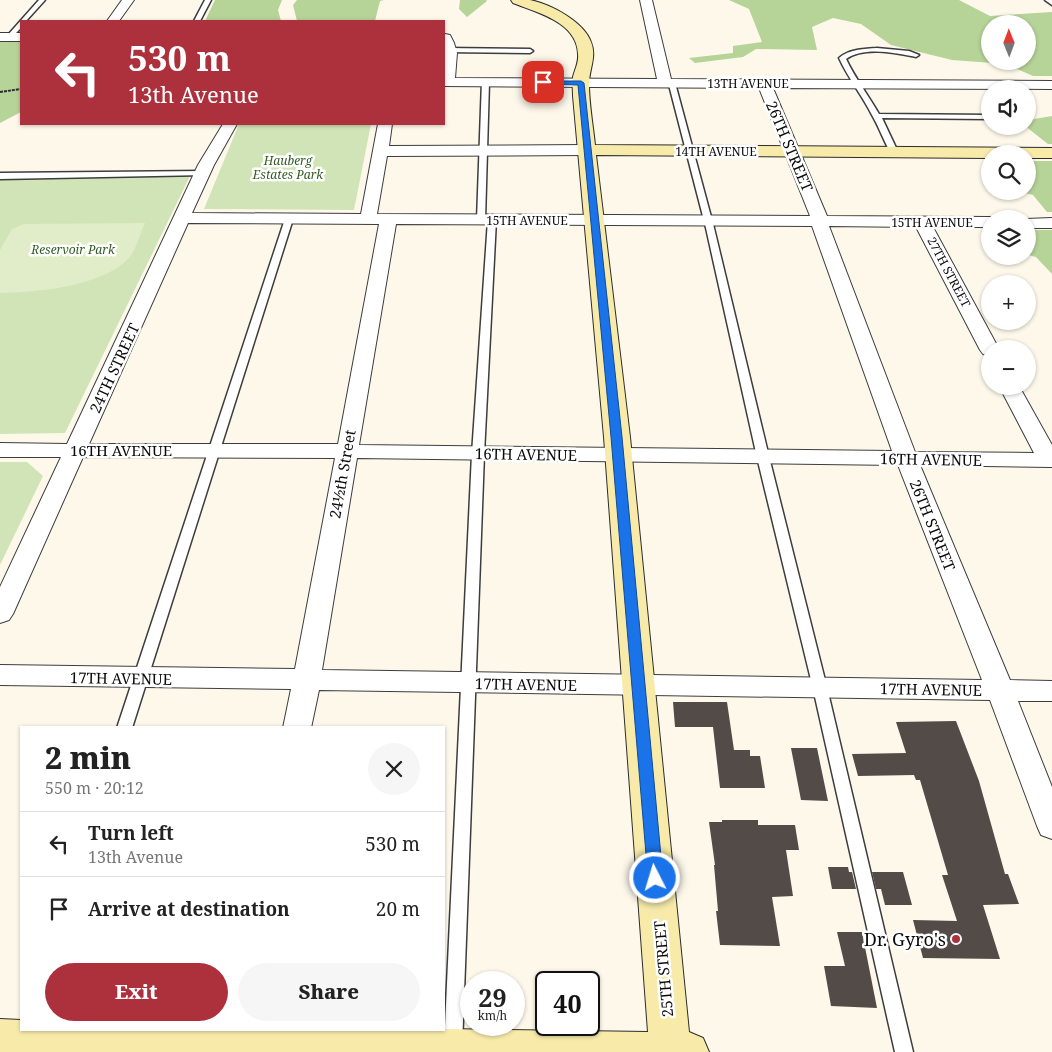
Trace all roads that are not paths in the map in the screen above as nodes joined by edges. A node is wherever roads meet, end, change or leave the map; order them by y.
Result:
1 (42, 0) edge
2 (128, 0) edge
3 (208, 0) edge
4 (518, 0) edge
5 (646, 0) edge
6 (1048, 0) edge
7 (1052, 3) edge
8 (24, 20) edge
9 (114, 20) edge
10 (198, 20) edge
11 (20, 24) edge
12 (10, 37) edge
13 (447, 46) edge
14 (530, 51) dead end
15 (916, 55) dead end
16 (446, 82) edge
17 (485, 82) junction
18 (581, 83) junction
19 (668, 83) junction
20 (764, 84) junction
21 (858, 84) junction
22 (1052, 85) edge
23 (877, 116) junction
24 (981, 117) edge
25 (229, 125) edge
26 (385, 125) edge
27 (587, 150) junction
28 (380, 151) junction
29 (483, 151) junction
30 (688, 151) junction
31 (793, 151) junction
32 (894, 152) junction
33 (1052, 153) edge
34 (203, 173) junction
35 (0, 176) edge
36 (184, 218) junction
37 (289, 219) junction
38 (378, 220) junction
39 (487, 220) junction
40 (595, 221) junction
41 (708, 221) junction
42 (820, 222) junction
43 (922, 222) junction
44 (981, 222) edge
45 (1036, 223) edge
46 (1052, 223) edge
47 (985, 340) edge
48 (1014, 395) edge
49 (0, 450) edge
50 (76, 450) junction
51 (215, 451) junction
52 (346, 451) junction
53 (478, 454) junction
54 (618, 456) junction
55 (763, 457) junction
56 (906, 458) junction
57 (1051, 462) edge
58 (0, 614) edge
59 (0, 675) edge
60 (140, 679) junction
61 (307, 680) junction
62 (468, 683) junction
63 (639, 686) junction
64 (820, 688) junction
65 (1000, 690) junction
66 (1052, 691) edge
67 (125, 726) edge
68 (297, 726) edge
69 (1044, 786) edge
70 (1052, 826) edge
71 (232, 1035) edge
72 (16, 1036) edge
73 (453, 1049) junction
74 (676, 1052) edge
75 (904, 1052) edge

1 - 8 lane
2 - 9 street
3 - 10 lane
4 - 18 street, 25TH STREET
5 - 19 street
6 - 7 lane
11 - 12 lane
13 - 14 lane
13 - 16 street
15 - 21 lane
16 - 17 street, 13TH AVENUE
17 - 18 street, 13TH AVENUE
17 - 29 lane
18 - 19 street, 13TH AVENUE
18 - 27 street, 25TH STREET
19 - 20 street, 13TH AVENUE
19 - 30 lane
20 - 21 street, 13TH AVENUE
20 - 31 street, 26TH STREET
21 - 22 street, 13TH AVENUE
21 - 23 lane
23 - 24 lane
23 - 32 lane
25 - 34 street, 24TH STREET
26 - 28 street, 24½th Street
27 - 29 street, 14TH AVENUE
27 - 30 street, 14TH AVENUE
27 - 40 street, 25TH STREET
28 - 29 street, 14TH AVENUE
28 - 38 street, 24½th Street
29 - 39 lane
30 - 31 street, 14TH AVENUE
30 - 41 lane
31 - 32 street, 14TH AVENUE
31 - 42 street, 26TH STREET
32 - 33 street, 14TH AVENUE
34 - 35 lane
34 - 36 street, 24TH STREET
36 - 37 street, 15TH AVENUE
36 - 50 street, 24TH STREET
37 - 38 street, 15TH AVENUE
37 - 51 lane
38 - 39 street, 15TH AVENUE
38 - 52 street, 24½th Street
39 - 40 street, 15TH AVENUE
39 - 53 lane
40 - 41 street, 15TH AVENUE
40 - 54 street, 25TH STREET
41 - 42 street, 15TH AVENUE
41 - 55 lane
42 - 43 street, 15TH AVENUE
42 - 56 street, 26TH STREET
43 - 44 street, 15TH AVENUE
43 - 47 street, 27TH STREET
45 - 46 street
48 - 57 street
49 - 50 street, 16TH AVENUE
50 - 51 street, 16TH AVENUE
50 - 58 street, 24TH STREET
51 - 52 street, 16TH AVENUE
51 - 60 lane
52 - 53 street, 16TH AVENUE
52 - 61 street, 24½th Street
53 - 54 street, 16TH AVENUE
53 - 62 lane
54 - 55 street, 16TH AVENUE
54 - 63 street, 25TH STREET
55 - 56 street, 16TH AVENUE
55 - 64 lane
56 - 57 street, 16TH AVENUE
56 - 65 street, 26TH STREET
59 - 60 street, 17TH AVENUE
60 - 61 street, 17TH AVENUE
60 - 67 lane
61 - 62 street, 17TH AVENUE
61 - 68 street, 24½th Street
62 - 63 street, 17TH AVENUE
62 - 73 lane
63 - 64 street, 17TH AVENUE
63 - 74 street, 25TH STREET
64 - 65 street, 17TH AVENUE
64 - 75 lane
65 - 66 street, 17TH AVENUE
65 - 69 street, 26TH STREET
69 - 70 street, 26TH STREET
71 - 72 street
71 - 73 street
73 - 74 street

